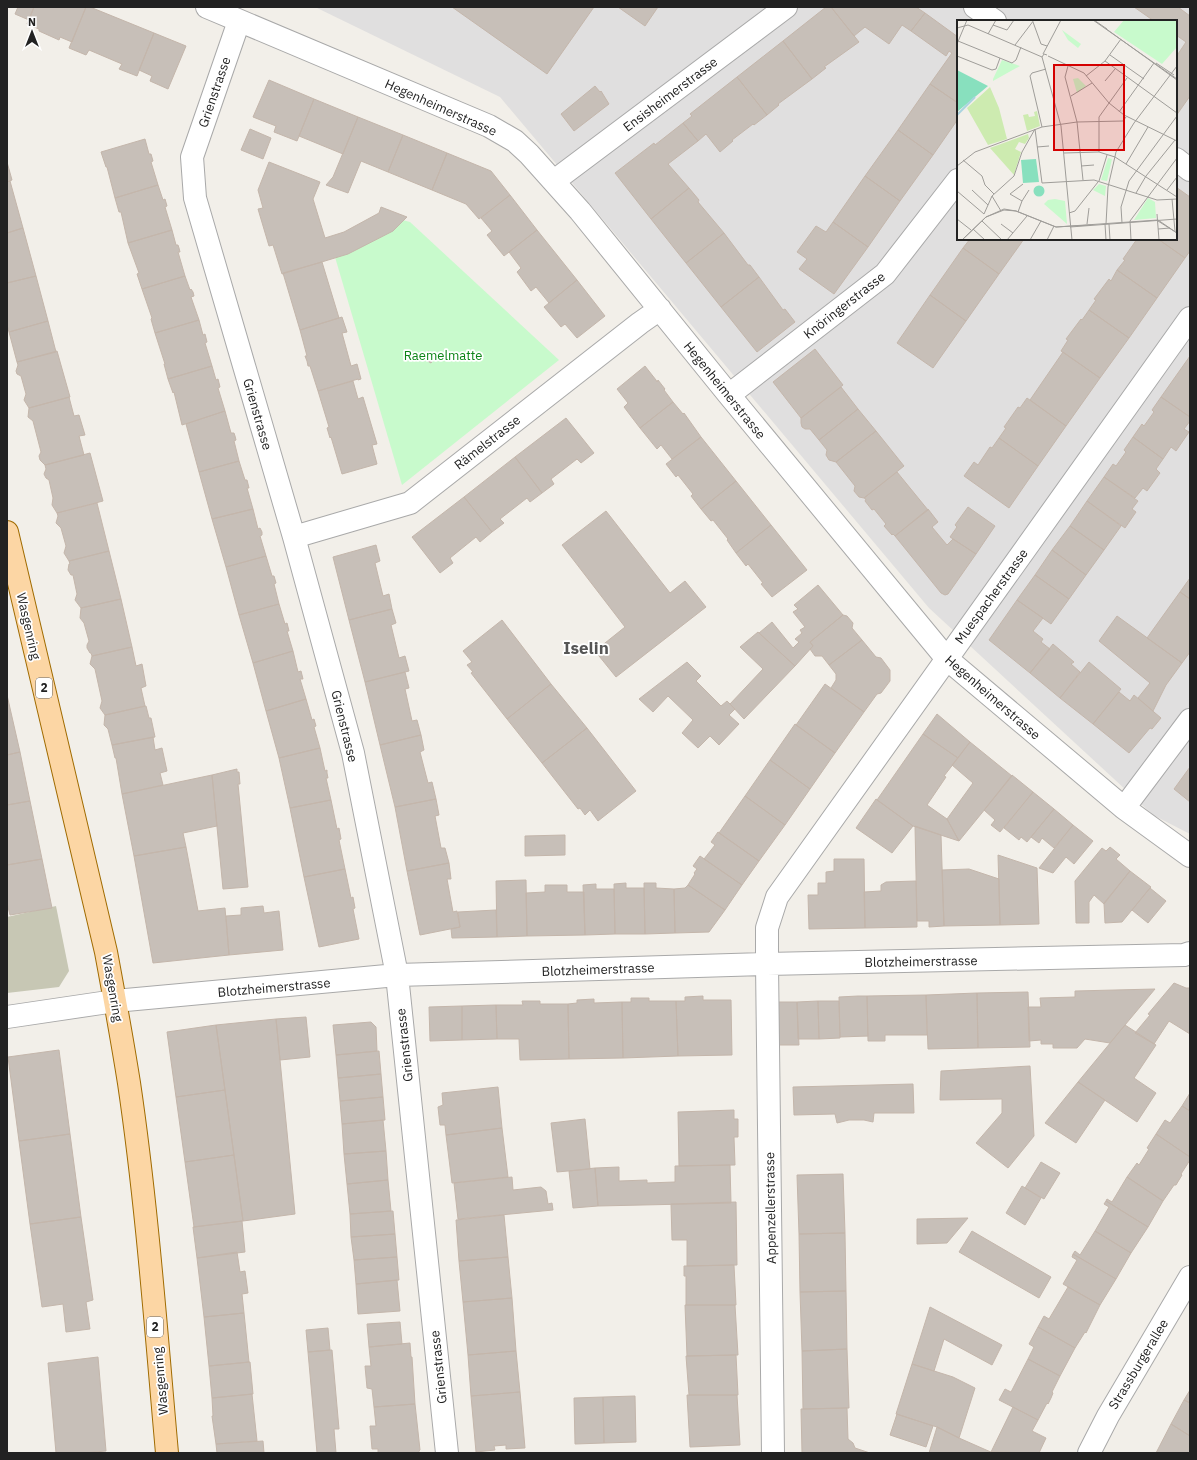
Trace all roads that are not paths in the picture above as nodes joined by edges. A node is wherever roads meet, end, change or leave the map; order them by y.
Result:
1 (207, 7) edge
2 (786, 7) edge
3 (975, 7) edge
4 (993, 20) edge
5 (239, 21) junction
6 (1177, 160) edge
7 (1190, 170) edge
8 (554, 181) junction
9 (957, 181) edge
10 (660, 310) junction
11 (1190, 318) edge
12 (729, 395) junction
13 (7, 532) edge
14 (294, 538) junction
15 (947, 659) junction
16 (1190, 720) edge
17 (1124, 808) junction
18 (1190, 856) edge
19 (1190, 953) edge
20 (766, 964) junction
21 (397, 976) junction
22 (115, 1001) junction
23 (7, 1017) edge
24 (1190, 1277) edge
25 (167, 1453) edge
26 (447, 1453) edge
27 (773, 1453) edge
28 (1089, 1453) edge

1 - 5 street, Hegenheimerstrasse
2 - 8 street, Ensisheimerstrasse
3 - 4 street
5 - 8 street, Hegenheimerstrasse
5 - 14 street, Grienstrasse
6 - 7 street
8 - 10 street, Hegenheimerstrasse
9 - 12 street, Knöringerstrasse
10 - 12 street, Hegenheimerstrasse
10 - 14 street, Rämelstrasse
11 - 15 street, Muespacherstrasse
12 - 15 street, Hegenheimerstrasse
13 - 22 main road, Wasgenring / 2
14 - 21 street, Grienstrasse
15 - 17 street, Hegenheimerstrasse
15 - 20 street, Muespacherstrasse
16 - 17 street
17 - 18 street, Hegenheimerstrasse
19 - 20 street, Blotzheimerstrasse
20 - 21 street, Blotzheimerstrasse
20 - 27 street, Appenzellerstrasse
21 - 22 street, Blotzheimerstrasse
21 - 26 street, Grienstrasse
22 - 23 street, Blotzheimerstrasse
22 - 25 main road, Wasgenring / 2
24 - 28 street, Strassburgerallee

